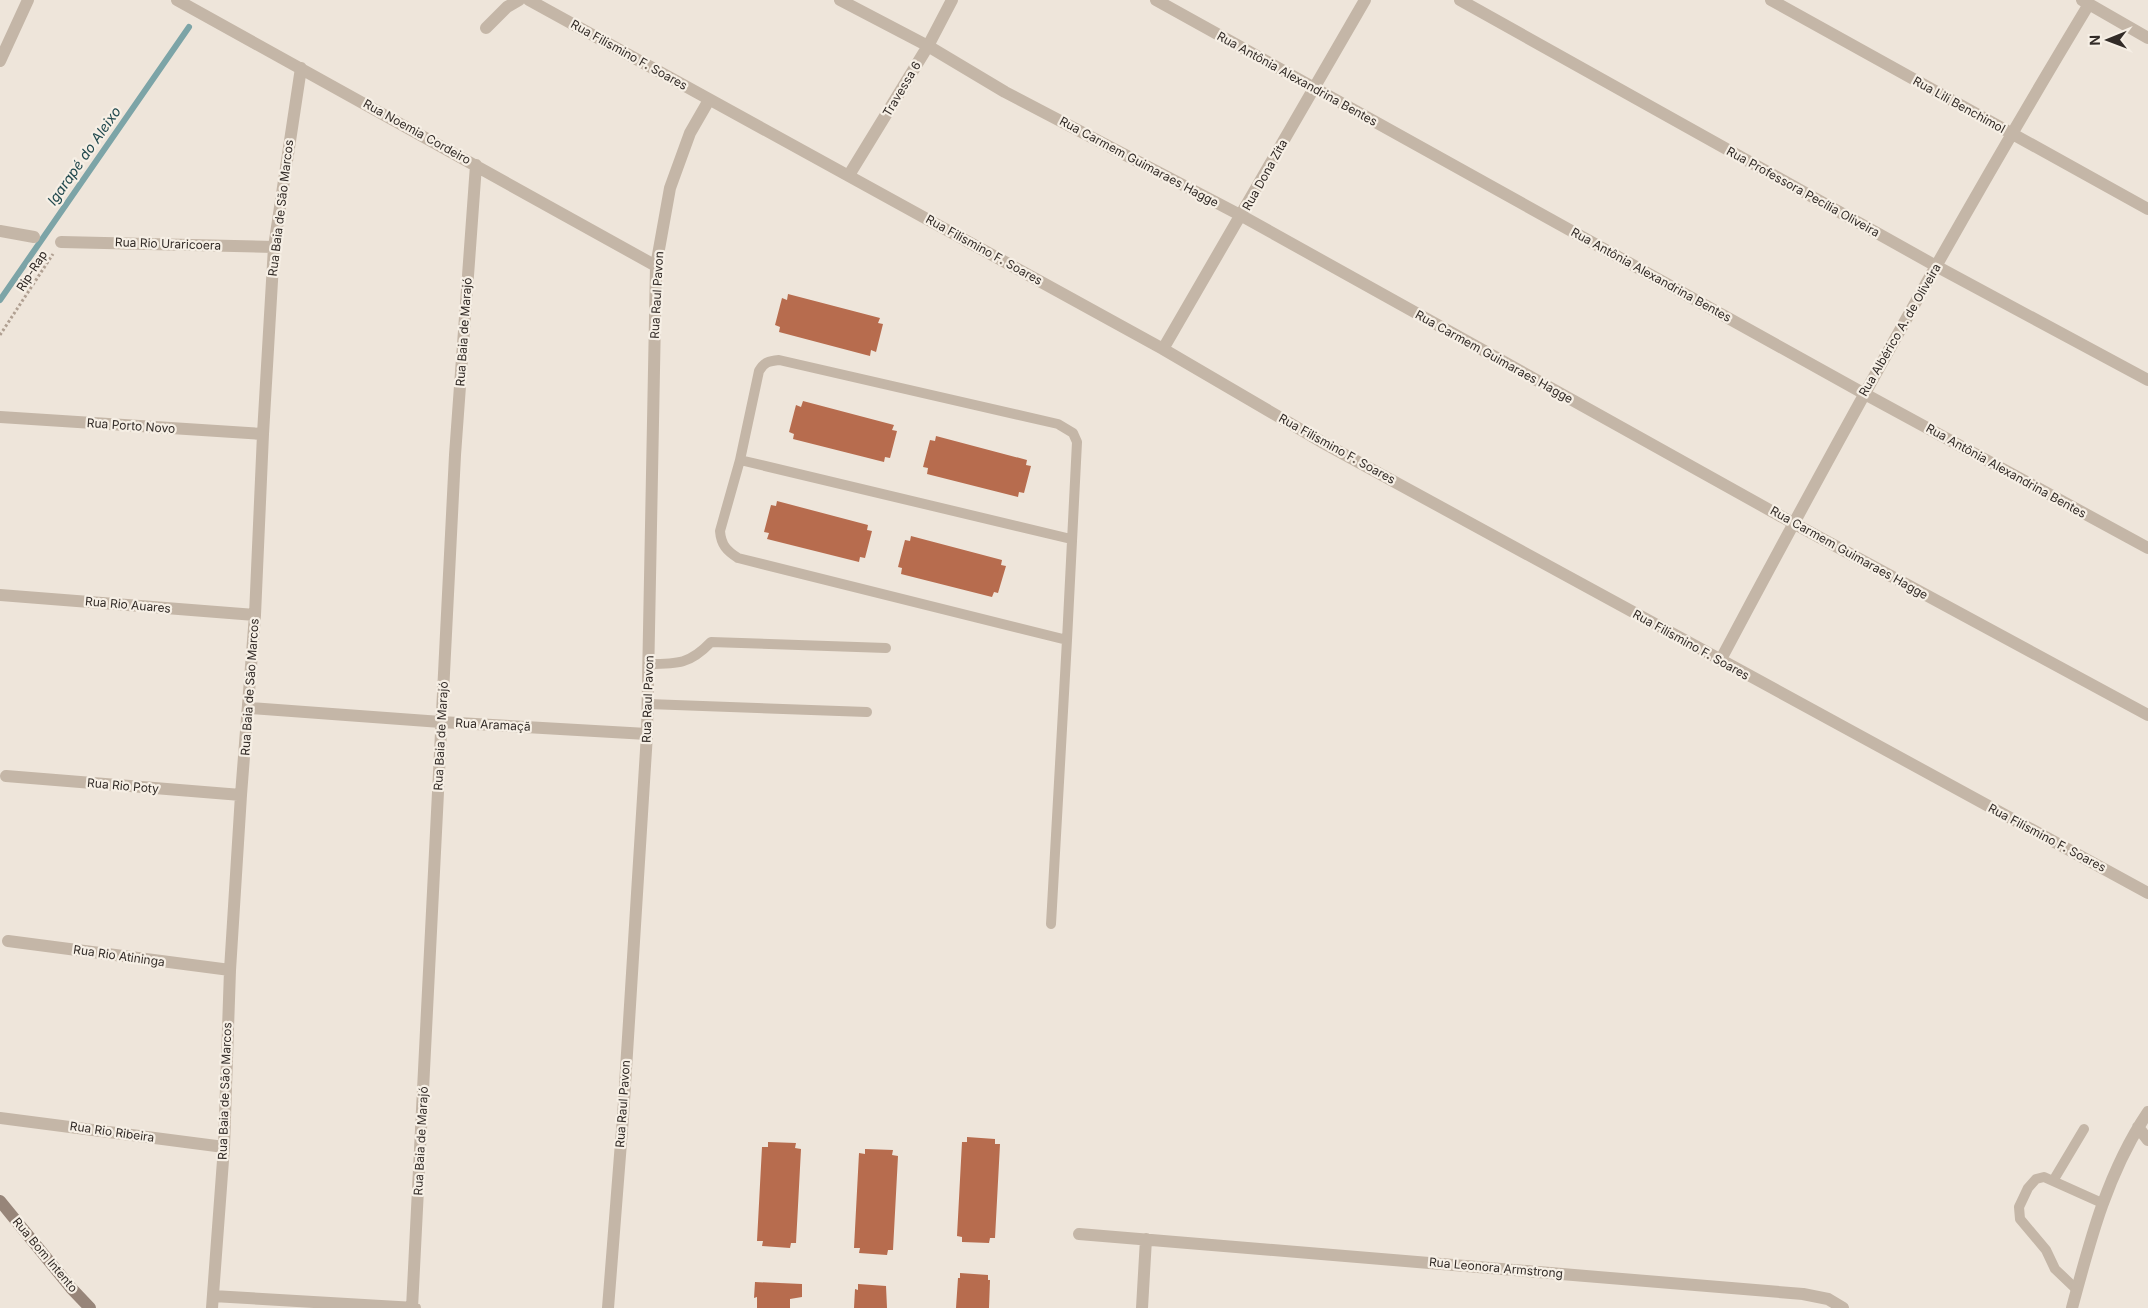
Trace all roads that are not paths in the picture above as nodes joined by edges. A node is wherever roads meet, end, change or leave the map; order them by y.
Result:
1 (28, 0) edge
2 (177, 0) edge
3 (519, 0) edge
4 (529, 0) edge
5 (840, 0) edge
6 (952, 0) edge
7 (1156, 0) edge
8 (1365, 0) edge
9 (1460, 0) edge
10 (1772, 0) edge
11 (2086, 2) edge
12 (486, 28) dead end
13 (2148, 38) edge
14 (928, 46) junction
15 (0, 61) edge
16 (301, 68) junction
17 (1314, 88) junction
18 (710, 100) junction
19 (2011, 134) junction
20 (476, 165) junction
21 (849, 175) junction
22 (2148, 209) edge
23 (1242, 216) junction
24 (0, 231) edge
25 (34, 237) dead end
26 (62, 242) road end
27 (274, 247) junction
28 (656, 266) junction
29 (1936, 266) junction
30 (1163, 349) junction
31 (2148, 380) edge
32 (1863, 393) junction
33 (0, 417) edge
34 (262, 434) junction
35 (740, 460) junction
36 (1793, 523) junction
37 (1071, 539) junction
38 (2148, 548) edge
39 (0, 595) edge
40 (255, 615) junction
41 (1067, 640) junction
42 (886, 648) dead end
43 (1720, 661) junction
44 (649, 664) junction
45 (648, 704) junction
46 (250, 708) junction
47 (867, 712) dead end
48 (2148, 715) edge
49 (441, 722) junction
50 (647, 734) junction
51 (6, 776) dead end
52 (241, 795) junction
53 (2148, 893) edge
54 (1051, 924) dead end
55 (8, 941) dead end
56 (230, 970) junction
57 (2148, 1112) edge
58 (0, 1118) edge
59 (2138, 1127) junction
60 (2084, 1129) dead end
61 (2148, 1140) edge
62 (224, 1147) junction
63 (2053, 1181) junction
64 (0, 1201) edge
65 (2102, 1203) junction
66 (1079, 1234) dead end
67 (1146, 1239) junction
68 (2077, 1290) junction
69 (212, 1302) edge
70 (90, 1308) edge
71 (414, 1308) edge
72 (608, 1308) edge
73 (1142, 1308) edge
74 (1843, 1308) edge
75 (2072, 1308) edge

1 - 15 street
2 - 16 street, Rua Noemia Cordeiro
3 - 12 street
4 - 18 street, Rua Filismino F. Soares
5 - 14 street, Rua Carmem Guimaraes Hagge
6 - 14 street, Travessa 6
7 - 17 street, Rua Antônia Alexandrina Bentes
8 - 17 street, Rua Dona Zita
9 - 29 street, Rua Professora Pecília Oliveira
10 - 19 street, Rua Lili Benchimol
11 - 13 street
11 - 19 street, Rua Albérico A. de Oliveira
14 - 21 street, Travessa 6
14 - 23 street, Rua Carmem Guimaraes Hagge
16 - 20 street, Rua Noemia Cordeiro
16 - 27 street, Rua Baia de São Marcos
17 - 23 street, Rua Dona Zita
17 - 32 street, Rua Antônia Alexandrina Bentes
18 - 21 street, Rua Filismino F. Soares
18 - 28 street, Rua Raul Pavon
19 - 22 street, Rua Lili Benchimol
19 - 29 street, Rua Albérico A. de Oliveira
20 - 28 street, Rua Noemia Cordeiro
20 - 49 street, Rua Baia de Marajó
21 - 30 street, Rua Filismino F. Soares
23 - 30 street, Rua Dona Zita
23 - 36 street, Rua Carmem Guimaraes Hagge
24 - 25 street
26 - 27 street, Rua Rio Uraricoera
27 - 34 street, Rua Baia de São Marcos
28 - 44 street, Rua Raul Pavon
29 - 31 street, Rua Professora Pecília Oliveira
29 - 32 street, Rua Albérico A. de Oliveira
30 - 43 street, Rua Filismino F. Soares
32 - 36 street, Rua Albérico A. de Oliveira
32 - 38 street, Rua Antônia Alexandrina Bentes
33 - 34 street, Rua Porto Novo
34 - 40 street, Rua Baia de São Marcos
35 - 37 lane
35 - 37 lane
35 - 41 lane
36 - 43 street, Rua Albérico A. de Oliveira
36 - 48 street, Rua Carmem Guimaraes Hagge
37 - 41 lane
39 - 40 street, Rua Rio Auares
40 - 46 street, Rua Baia de São Marcos
41 - 54 lane
42 - 44 lane
43 - 53 street, Rua Filismino F. Soares
44 - 45 street, Rua Raul Pavon
45 - 47 lane
45 - 50 street, Rua Raul Pavon
46 - 49 street, Rua Aramaçã
46 - 52 street, Rua Baia de São Marcos
49 - 50 street, Rua Aramaçã
49 - 71 street, Rua Baia de Marajó
50 - 72 street, Rua Raul Pavon
51 - 52 street, Rua Rio Poty
52 - 56 street, Rua Baia de São Marcos
55 - 56 street, Rua Rio Atininga
56 - 62 street, Rua Baia de São Marcos
57 - 59 street
58 - 62 street, Rua Rio Ribeira
59 - 61 street
59 - 65 street
60 - 63 lane
62 - 69 street, Rua Baia de São Marcos
63 - 65 lane
63 - 68 lane
64 - 70 street, Rua Bom Intento
65 - 68 street
66 - 67 street, Rua Leonora Armstrong
67 - 73 street
67 - 74 street, Rua Leonora Armstrong
68 - 75 street
69 - 71 street

